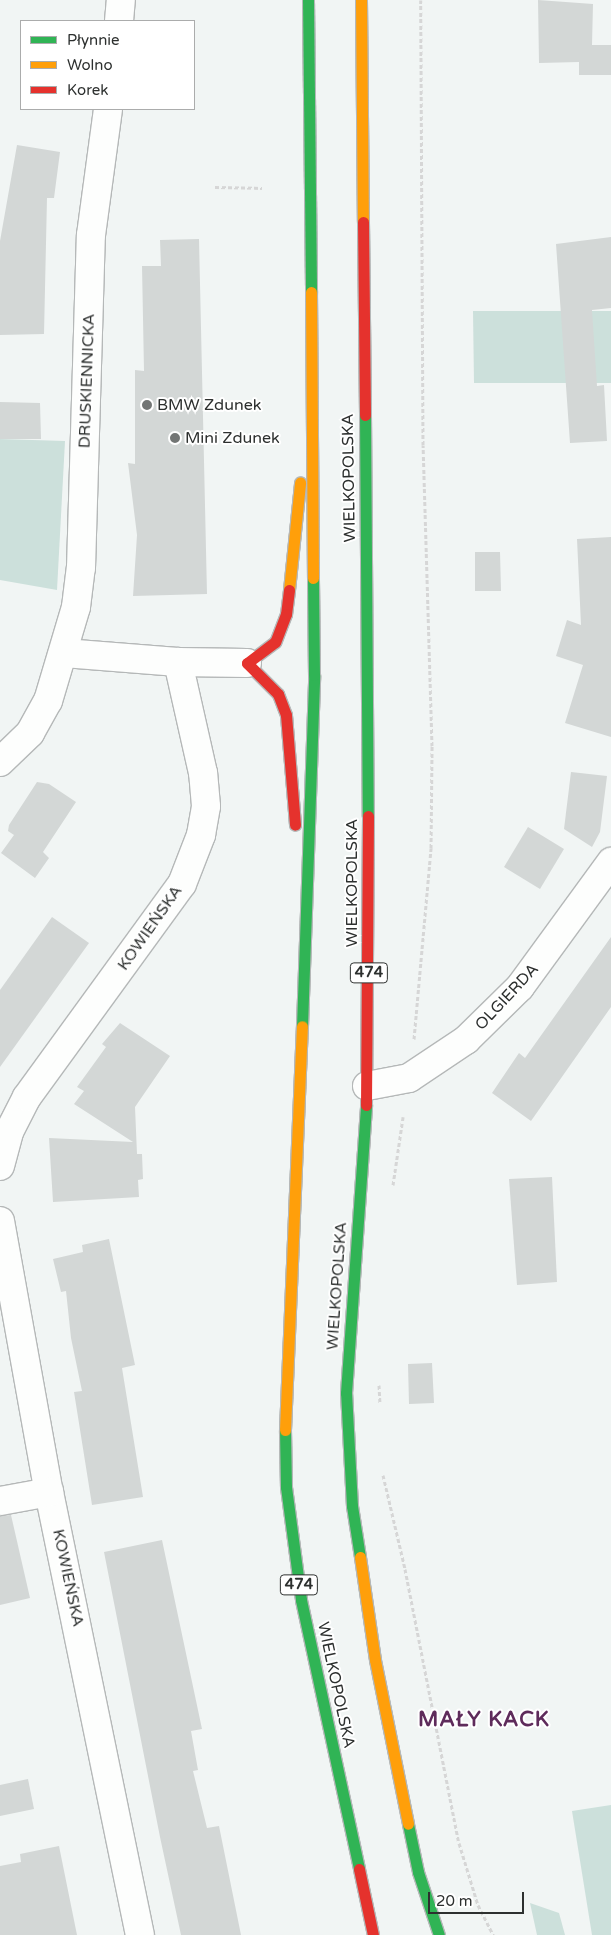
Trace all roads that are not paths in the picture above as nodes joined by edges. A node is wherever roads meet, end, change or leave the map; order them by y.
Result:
1 (121, 0) edge
2 (308, 0) edge
3 (361, 0) edge
4 (119, 20) edge
5 (108, 110) edge
6 (312, 398) junction
7 (64, 653) junction
8 (178, 662) junction
9 (247, 663) junction
10 (0, 762) edge
11 (611, 862) edge
12 (308, 910) junction
13 (367, 1086) junction
14 (0, 1166) edge
15 (0, 1221) edge
16 (49, 1492) junction
17 (0, 1501) edge
18 (140, 1935) edge
19 (373, 1935) edge
20 (439, 1935) edge

1 - 4 street
2 - 6 main road, WIELKOPOLSKA / 474
3 - 13 main road, WIELKOPOLSKA / 474
5 - 7 street, DRUSKIENNICKA
6 - 9 main road
6 - 12 main road, WIELKOPOLSKA / 474
7 - 8 street
7 - 10 street, DRUSKIENNICKA
8 - 9 street
8 - 14 street, KOWIEŃSKA
9 - 12 main road
11 - 13 street, OLGIERDA
12 - 19 main road, WIELKOPOLSKA / 474
13 - 20 main road, WIELKOPOLSKA / 474
15 - 16 street, KOWIEŃSKA
16 - 17 street
16 - 18 street, KOWIEŃSKA

